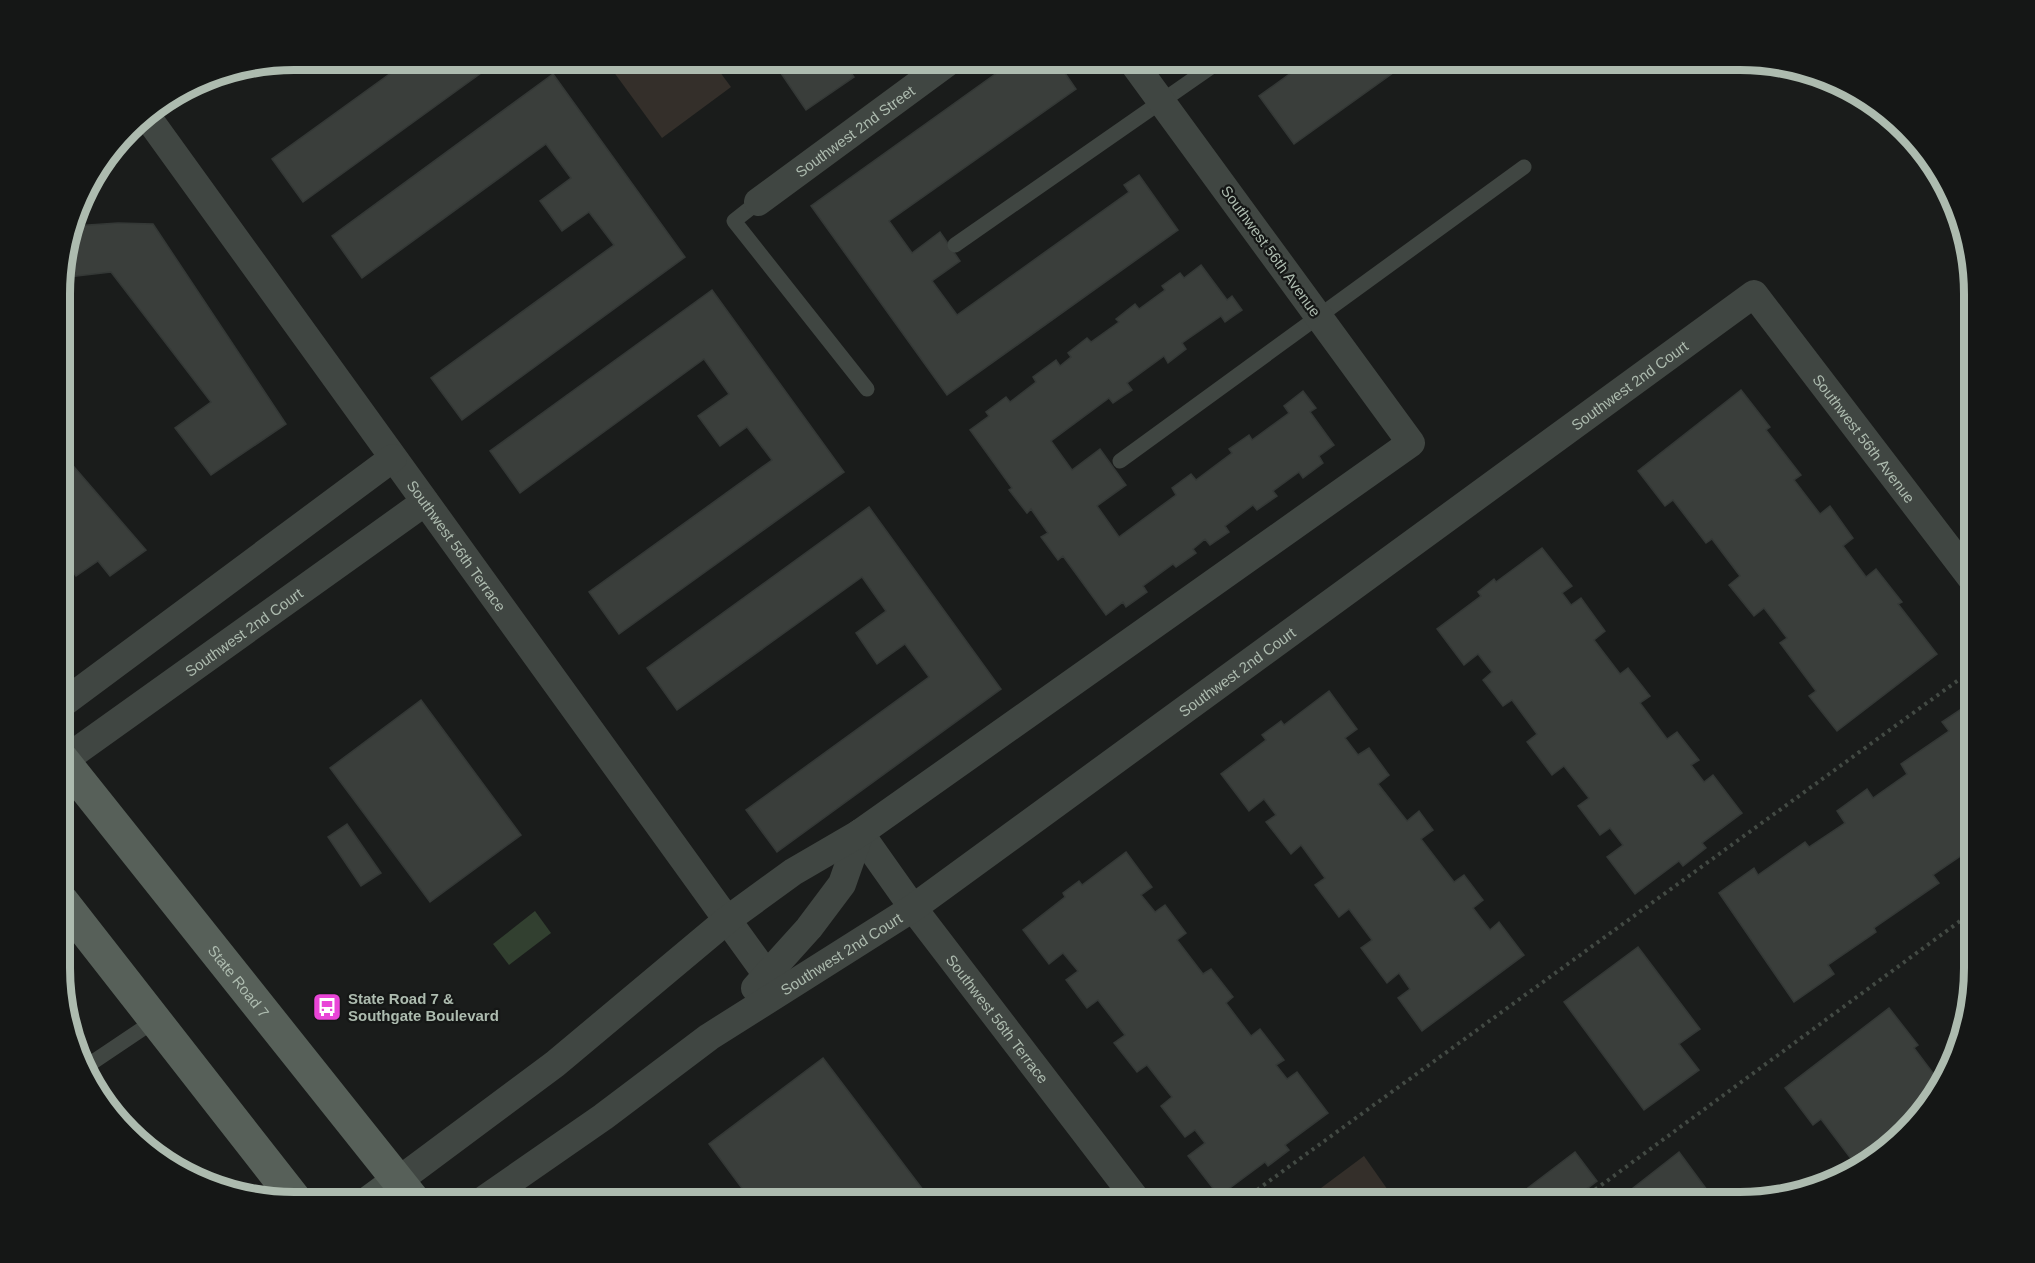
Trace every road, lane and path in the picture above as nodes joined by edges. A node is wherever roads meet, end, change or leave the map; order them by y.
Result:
1 (926, 70) edge
2 (1138, 70) edge
3 (1207, 70) edge
4 (1161, 102) junction
5 (151, 122) edge
6 (1524, 167) dead end
7 (758, 202) joint
8 (956, 245) dead end
9 (1754, 294) joint
10 (1319, 317) junction
11 (867, 389) dead end
12 (393, 458) junction
13 (1120, 461) dead end
14 (424, 502) junction
15 (1964, 570) edge
16 (1964, 675) edge
17 (70, 698) edge
18 (70, 755) edge
19 (70, 769) edge
20 (860, 833) junction
21 (913, 908) junction
22 (70, 911) edge
23 (1964, 916) edge
24 (727, 920) junction
25 (767, 975) junction
26 (154, 1021) junction
27 (709, 1038) junction
28 (92, 1063) edge
29 (289, 1192) edge
30 (407, 1192) edge
31 (495, 1192) edge
32 (1130, 1192) edge
33 (1254, 1192) edge
34 (1592, 1192) edge

1 - 7 street, Southwest 2nd Street
2 - 4 street, Southwest 56th Avenue
3 - 4 lane
4 - 8 lane
4 - 10 street, Southwest 56th Avenue
5 - 12 street, Southwest 56th Terrace
6 - 10 lane
7 - 11 lane
9 - 15 street, Southwest 56th Avenue
9 - 21 street, Southwest 2nd Court
10 - 13 lane
10 - 20 street, Southwest 56th Avenue
12 - 14 street, Southwest 56th Terrace
12 - 17 street
14 - 18 street, Southwest 2nd Court
14 - 24 street, Southwest 56th Terrace
16 - 33 path
19 - 30 main road, State Road 7
20 - 21 street, Southwest 56th Terrace
20 - 24 street
20 - 25 street, Southwest 2nd Court
21 - 27 street, Southwest 2nd Court
21 - 32 street, Southwest 56th Terrace
22 - 26 main road
23 - 34 path
24 - 25 street, Southwest 56th Terrace
24 - 30 street
25 - 27 street, Southwest 2nd Court
26 - 28 lane
26 - 29 main road
27 - 31 street, Southwest 2nd Court

